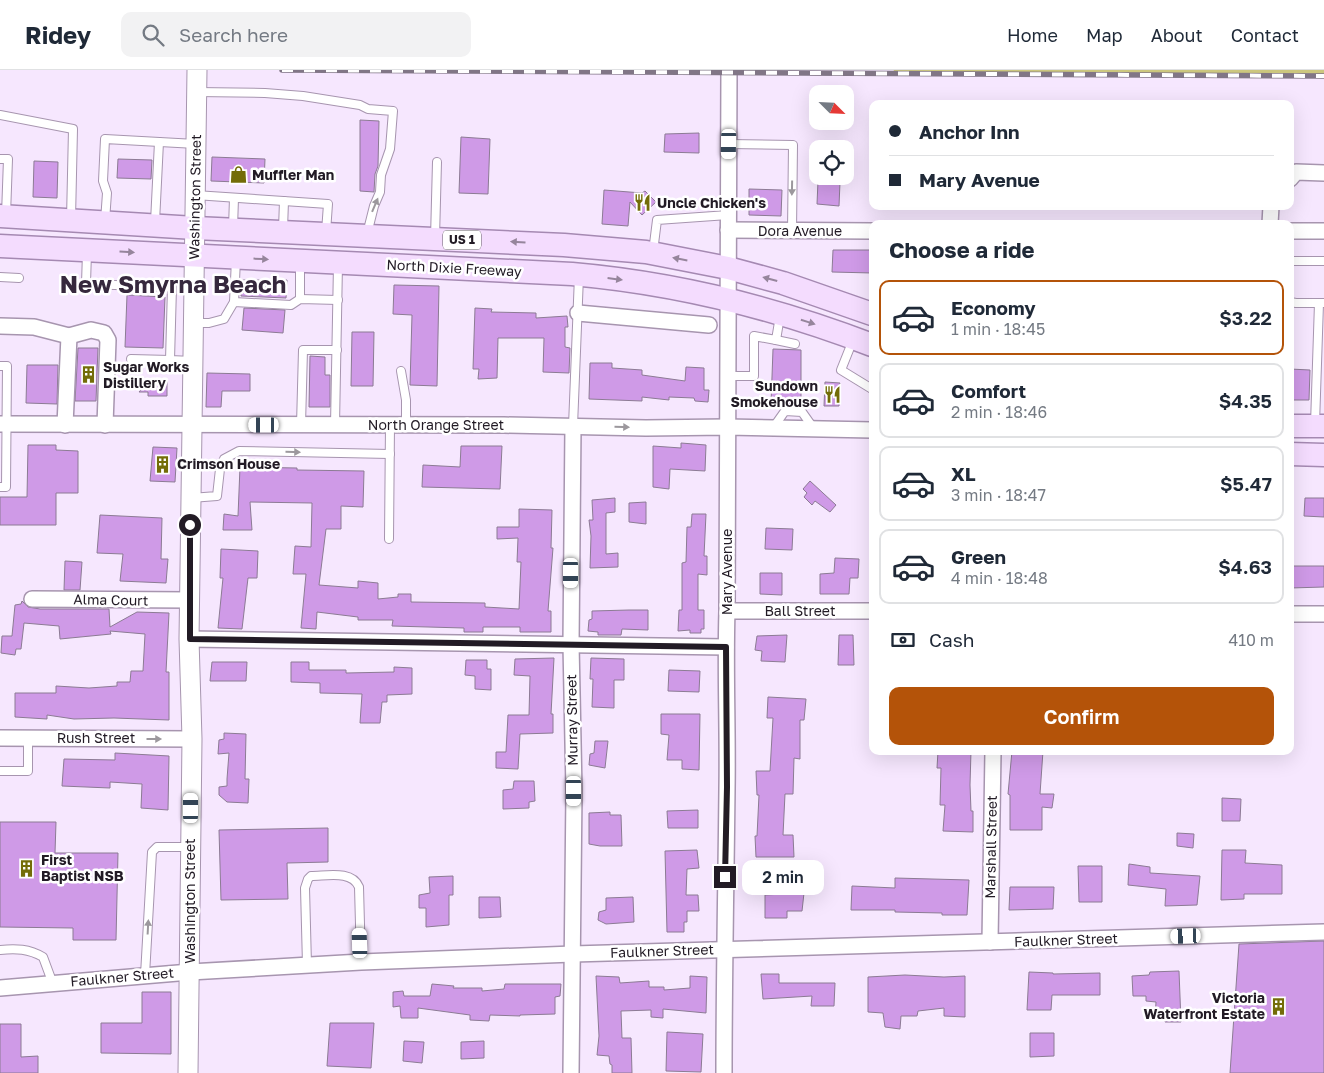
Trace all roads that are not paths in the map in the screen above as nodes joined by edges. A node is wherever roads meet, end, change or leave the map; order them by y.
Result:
1 (197, 70) edge
2 (729, 70) edge
3 (196, 92) junction
4 (0, 115) edge
5 (160, 142) junction
6 (196, 144) junction
7 (729, 144) junction
8 (0, 159) edge
9 (436, 162) dead end
10 (1324, 173) edge
11 (1294, 174) edge
12 (195, 195) junction
13 (234, 198) junction
14 (284, 201) junction
15 (2, 217) edge
16 (70, 221) junction
17 (105, 222) junction
18 (728, 223) junction
19 (155, 225) junction
20 (195, 228) junction
21 (233, 229) junction
22 (792, 231) junction
23 (869, 231) edge
24 (1294, 231) edge
25 (1324, 231) edge
26 (283, 232) junction
27 (326, 234) junction
28 (367, 236) junction
29 (435, 238) junction
30 (0, 246) edge
31 (87, 250) junction
32 (653, 254) junction
33 (195, 256) junction
34 (236, 258) junction
35 (1294, 260) edge
36 (300, 261) junction
37 (1324, 261) edge
38 (338, 262) junction
39 (728, 268) junction
40 (579, 274) junction
41 (0, 277) edge
42 (19, 278) dead end
43 (300, 299) junction
44 (728, 299) junction
45 (338, 300) junction
46 (234, 302) junction
47 (1294, 303) edge
48 (1321, 303) edge
49 (578, 313) junction
50 (780, 313) junction
51 (869, 313) edge
52 (193, 323) junction
53 (709, 325) dead end
54 (0, 326) edge
55 (69, 336) junction
56 (776, 340) junction
57 (863, 341) edge
58 (795, 344) dead end
59 (337, 350) junction
60 (131, 359) dead end
61 (170, 360) junction
62 (193, 361) junction
63 (0, 366) edge
64 (401, 371) dead end
65 (727, 376) junction
66 (869, 388) edge
67 (3, 424) edge
68 (65, 425) junction
69 (105, 425) junction
70 (192, 425) junction
71 (301, 425) junction
72 (336, 425) junction
73 (390, 425) junction
74 (406, 425) junction
75 (573, 426) junction
76 (1294, 426) edge
77 (1320, 426) edge
78 (727, 427) junction
79 (869, 430) edge
80 (390, 454) junction
81 (1294, 454) edge
82 (1324, 455) edge
83 (0, 487) edge
84 (190, 498) junction
85 (389, 539) dead end
86 (32, 599) dead end
87 (190, 600) junction
88 (727, 611) junction
89 (869, 611) edge
90 (1294, 614) edge
91 (1324, 614) edge
92 (190, 639) junction
93 (571, 644) junction
94 (726, 647) junction
95 (0, 738) edge
96 (28, 738) junction
97 (192, 739) junction
98 (992, 755) edge
99 (0, 771) edge
100 (191, 847) junction
101 (1324, 932) edge
102 (990, 942) junction
103 (724, 949) junction
104 (0, 950) edge
105 (572, 954) junction
106 (361, 962) junction
107 (307, 965) junction
108 (190, 972) junction
109 (145, 975) junction
110 (53, 984) junction
111 (0, 988) edge
112 (188, 1073) edge
113 (570, 1073) edge
114 (724, 1073) edge

1 - 3 street, Washington Street
2 - 7 street, Mary Avenue
3 - 6 street, Washington Street
28 -> 3 lane
4 - 16 lane
5 - 6 lane
5 - 17 lane
5 - 19 lane
6 - 12 street, Washington Street
7 - 18 street, Mary Avenue
7 -> 22 lane
8 - 15 lane
9 - 29 lane
10 - 11 street
12 - 13 lane
12 - 20 street, Washington Street
13 - 14 lane
13 - 21 lane
14 - 26 lane
14 - 27 lane
15 - 16 main road, North Dixie Freeway / US 1
16 - 17 main road, North Dixie Freeway / US 1
17 - 19 main road, North Dixie Freeway / US 1
18 - 22 street, Dora Avenue
18 - 32 lane
18 - 39 street, Mary Avenue
19 - 20 main road, North Dixie Freeway / US 1
20 - 21 main road, North Dixie Freeway / US 1
20 - 33 street, Washington Street
21 - 26 main road, North Dixie Freeway / US 1
22 - 23 street, Dora Avenue
24 - 25 street
26 - 27 main road, North Dixie Freeway / US 1
27 - 28 main road, North Dixie Freeway / US 1
28 - 29 main road, North Dixie Freeway / US 1
32 -> 29 main road, North Dixie Freeway / US 1
30 - 31 main road, North Dixie Freeway / US 1
31 -> 33 main road, North Dixie Freeway / US 1
31 - 61 lane
39 -> 32 main road, North Dixie Freeway / US 1
33 - 34 main road, North Dixie Freeway / US 1
33 - 52 street, Washington Street
34 -> 36 main road, North Dixie Freeway / US 1
34 - 46 lane
35 - 37 lane
36 - 38 main road, North Dixie Freeway / US 1
36 - 43 lane
38 - 40 main road, North Dixie Freeway / US 1
38 - 45 lane
39 - 44 street, Mary Avenue
51 -> 39 main road, North Dixie Freeway / US 1
40 -> 44 main road, North Dixie Freeway / US 1
40 - 49 lane
41 - 42 lane
43 - 45 lane
43 - 46 lane
44 - 50 main road, North Dixie Freeway / US 1
44 - 65 street, Mary Avenue
45 - 59 lane
46 - 52 lane
47 - 48 lane
48 - 77 lane
49 - 53 street
49 - 75 lane
50 - 56 lane
50 -> 57 main road, North Dixie Freeway / US 1
52 - 62 street, Washington Street
54 - 55 street
55 - 68 street
55 - 69 street
56 - 58 lane
56 - 65 lane
57 - 66 lane
59 - 71 lane
59 - 72 lane
60 - 61 lane
61 - 62 lane
62 - 70 street, Washington Street
63 - 67 lane
64 - 74 lane
65 - 78 street, Mary Avenue
67 - 68 street, North Orange Street
67 - 83 lane
68 - 69 street, North Orange Street
69 - 70 street, North Orange Street
70 - 71 street, North Orange Street
70 - 84 street, Washington Street
71 - 72 street, North Orange Street
72 - 73 street, North Orange Street
73 - 74 street, North Orange Street
73 - 80 lane
74 - 75 street, North Orange Street
75 -> 78 street, North Orange Street
75 - 93 street, Murray Street
76 - 77 main road
78 - 79 street, North Orange Street
78 - 88 street, Mary Avenue
84 -> 80 lane
80 - 85 lane
81 - 82 main road
84 - 87 street, Washington Street
86 - 87 street, Alma Court
87 - 92 street, Washington Street
88 - 89 street, Ball Street
88 - 94 street, Mary Avenue
90 - 91 street
92 - 93 street
92 - 97 street, Washington Street
93 - 94 street
93 - 105 street, Murray Street
94 - 103 street, Mary Avenue
95 - 96 street, Rush Street
96 -> 97 street, Rush Street
96 - 99 lane
97 - 100 street, Washington Street
98 - 102 street, Marshall Street
100 - 108 street, Washington Street
109 -> 100 lane
101 - 102 street, Faulkner Street
102 - 103 street, Faulkner Street
103 - 105 street, Faulkner Street
103 - 114 street, Mary Avenue
104 - 110 lane
105 - 106 street, Faulkner Street
105 - 113 street, Murray Street
106 - 107 street, Faulkner Street
106 - 107 lane
107 - 108 street, Faulkner Street
108 - 109 street, Faulkner Street
108 - 112 street, Washington Street
109 - 110 street, Faulkner Street
110 - 111 street, Faulkner Street

